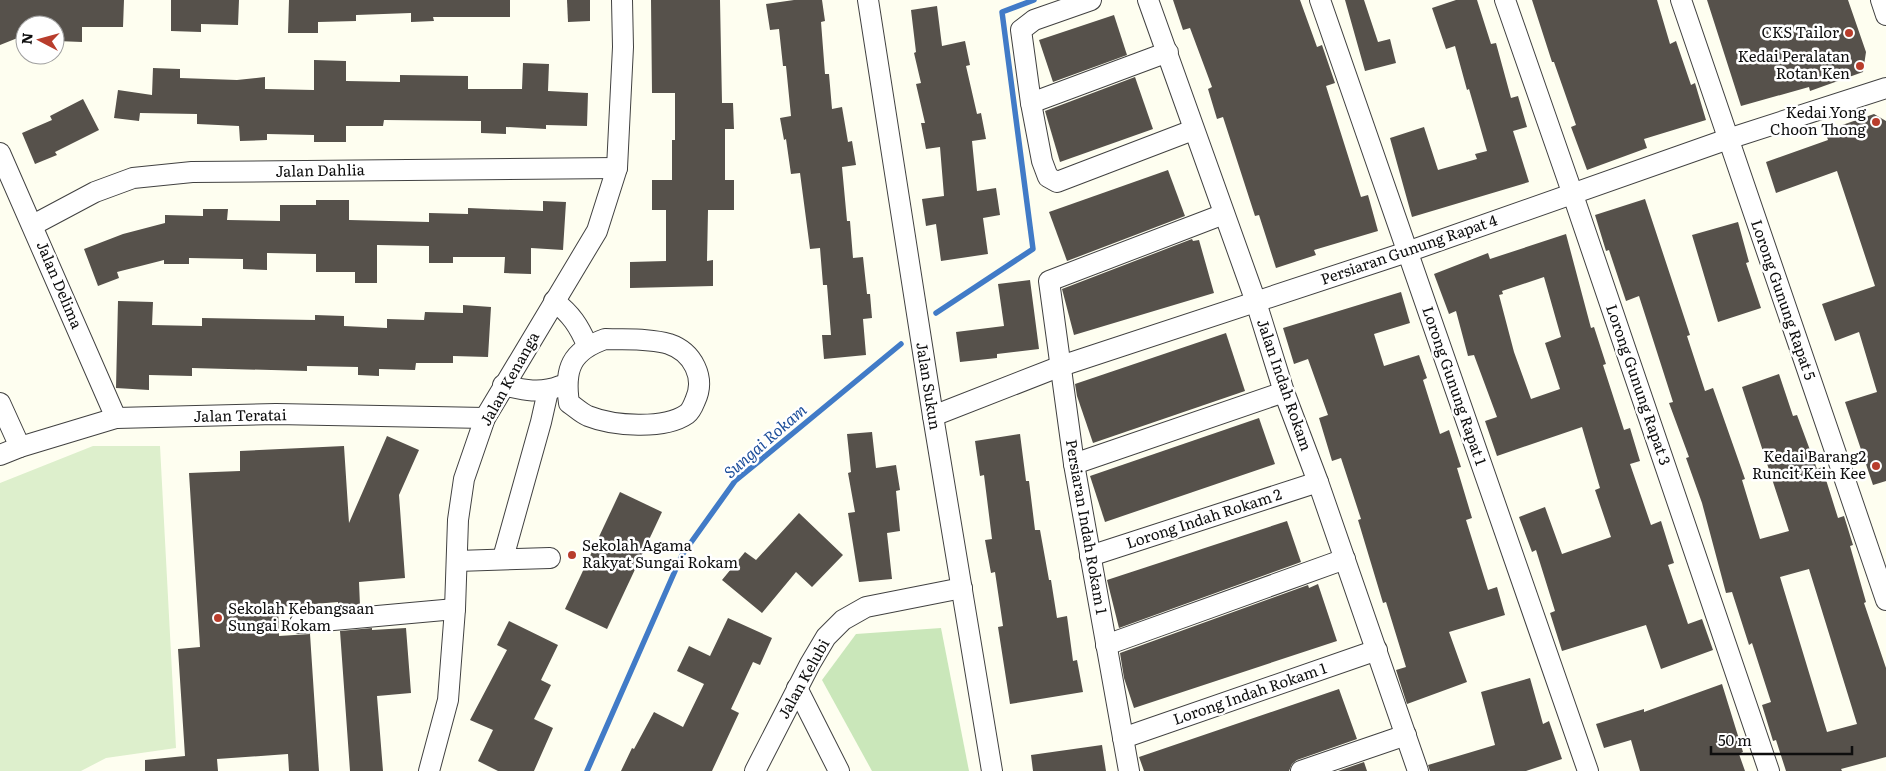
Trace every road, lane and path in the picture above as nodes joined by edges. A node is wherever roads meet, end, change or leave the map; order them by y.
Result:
1 (622, 0) edge
2 (868, 0) edge
3 (1091, 0) edge
4 (1148, 0) edge
5 (1320, 0) edge
6 (1505, 0) edge
7 (1681, 0) edge
8 (1881, 0) edge
9 (1886, 15) edge
10 (1168, 52) junction
11 (1886, 88) edge
12 (1031, 103) junction
13 (1193, 130) junction
14 (1728, 139) junction
15 (0, 153) edge
16 (617, 168) junction
17 (1572, 192) junction
18 (1224, 214) junction
19 (34, 225) junction
20 (1407, 252) junction
21 (554, 301) junction
22 (1256, 302) junction
23 (587, 345) junction
24 (1061, 366) junction
25 (566, 383) junction
26 (504, 385) junction
27 (548, 391) junction
28 (1284, 392) junction
29 (0, 403) edge
30 (933, 416) junction
31 (116, 418) junction
32 (485, 418) junction
33 (20, 447) junction
34 (0, 455) edge
35 (1074, 464) junction
36 (1318, 482) junction
37 (1090, 556) junction
38 (503, 558) junction
39 (550, 558) dead end
40 (1345, 559) junction
41 (457, 561) junction
42 (962, 588) junction
43 (1886, 600) edge
44 (455, 609) junction
45 (300, 623) dead end
46 (1106, 645) junction
47 (1377, 650) junction
48 (798, 688) junction
49 (1406, 735) junction
50 (1123, 738) junction
51 (429, 771) edge
52 (756, 771) edge
53 (839, 771) edge
54 (992, 771) edge
55 (1129, 771) edge
56 (1301, 771) edge
57 (1418, 771) edge
58 (1588, 771) edge
59 (1769, 771) edge

1 - 16 street, Jalan Kenanga
2 - 30 street, Jalan Sukun
3 - 12 street
4 - 10 street, Jalan Indah Rokam
5 - 20 street, Lorong Gunung Rapat 1
6 - 17 street, Lorong Gunung Rapat 3
7 - 14 street, Lorong Gunung Rapat 5
8 - 9 street
10 - 12 street
10 - 13 street, Jalan Indah Rokam
11 - 14 street, Persiaran Gunung Rapat 4
12 - 13 street
13 - 18 street, Jalan Indah Rokam
14 - 17 street, Persiaran Gunung Rapat 4
14 - 43 street, Lorong Gunung Rapat 5
15 - 19 street, Jalan Delima
16 - 19 street, Jalan Dahlia
16 - 21 street, Jalan Kenanga
17 - 20 street, Persiaran Gunung Rapat 4
17 - 59 street, Lorong Gunung Rapat 3
18 - 22 street, Jalan Indah Rokam
18 - 24 street, Persiaran Indah Rokam 1
19 - 31 street, Jalan Delima
20 - 22 street, Persiaran Gunung Rapat 4
20 - 58 street, Lorong Gunung Rapat 1
21 - 23 street
21 - 26 street, Jalan Kenanga
22 - 24 street, Persiaran Gunung Rapat 4
22 - 28 street, Jalan Indah Rokam
23 - 25 street
23 - 25 street
24 - 30 street, Persiaran Gunung Rapat 4
24 - 35 street, Persiaran Indah Rokam 1
25 - 27 street
26 - 27 street
26 - 32 street, Jalan Kenanga
27 - 38 street
28 - 35 street
28 - 36 street, Jalan Indah Rokam
29 - 33 street
30 - 42 street, Jalan Sukun
31 - 32 street, Jalan Teratai
31 - 33 street, Jalan Teratai
32 - 41 street, Jalan Kenanga
33 - 34 street, Jalan Teratai
35 - 37 street, Persiaran Indah Rokam 1
36 - 37 street, Lorong Indah Rokam 2
36 - 40 street, Jalan Indah Rokam
37 - 46 street, Persiaran Indah Rokam 1
38 - 39 street
38 - 41 street
40 - 46 street
40 - 47 street, Jalan Indah Rokam
41 - 44 street, Jalan Kenanga
42 - 48 street, Jalan Kelubi
42 - 54 street, Jalan Sukun
44 - 45 street
44 - 51 street, Jalan Kenanga
46 - 50 street, Persiaran Indah Rokam 1
47 - 49 street, Jalan Indah Rokam
47 - 50 street, Lorong Indah Rokam 1
48 - 52 street, Jalan Kelubi
48 - 53 street
49 - 56 street
49 - 57 street, Jalan Indah Rokam
50 - 55 street, Persiaran Indah Rokam 1

